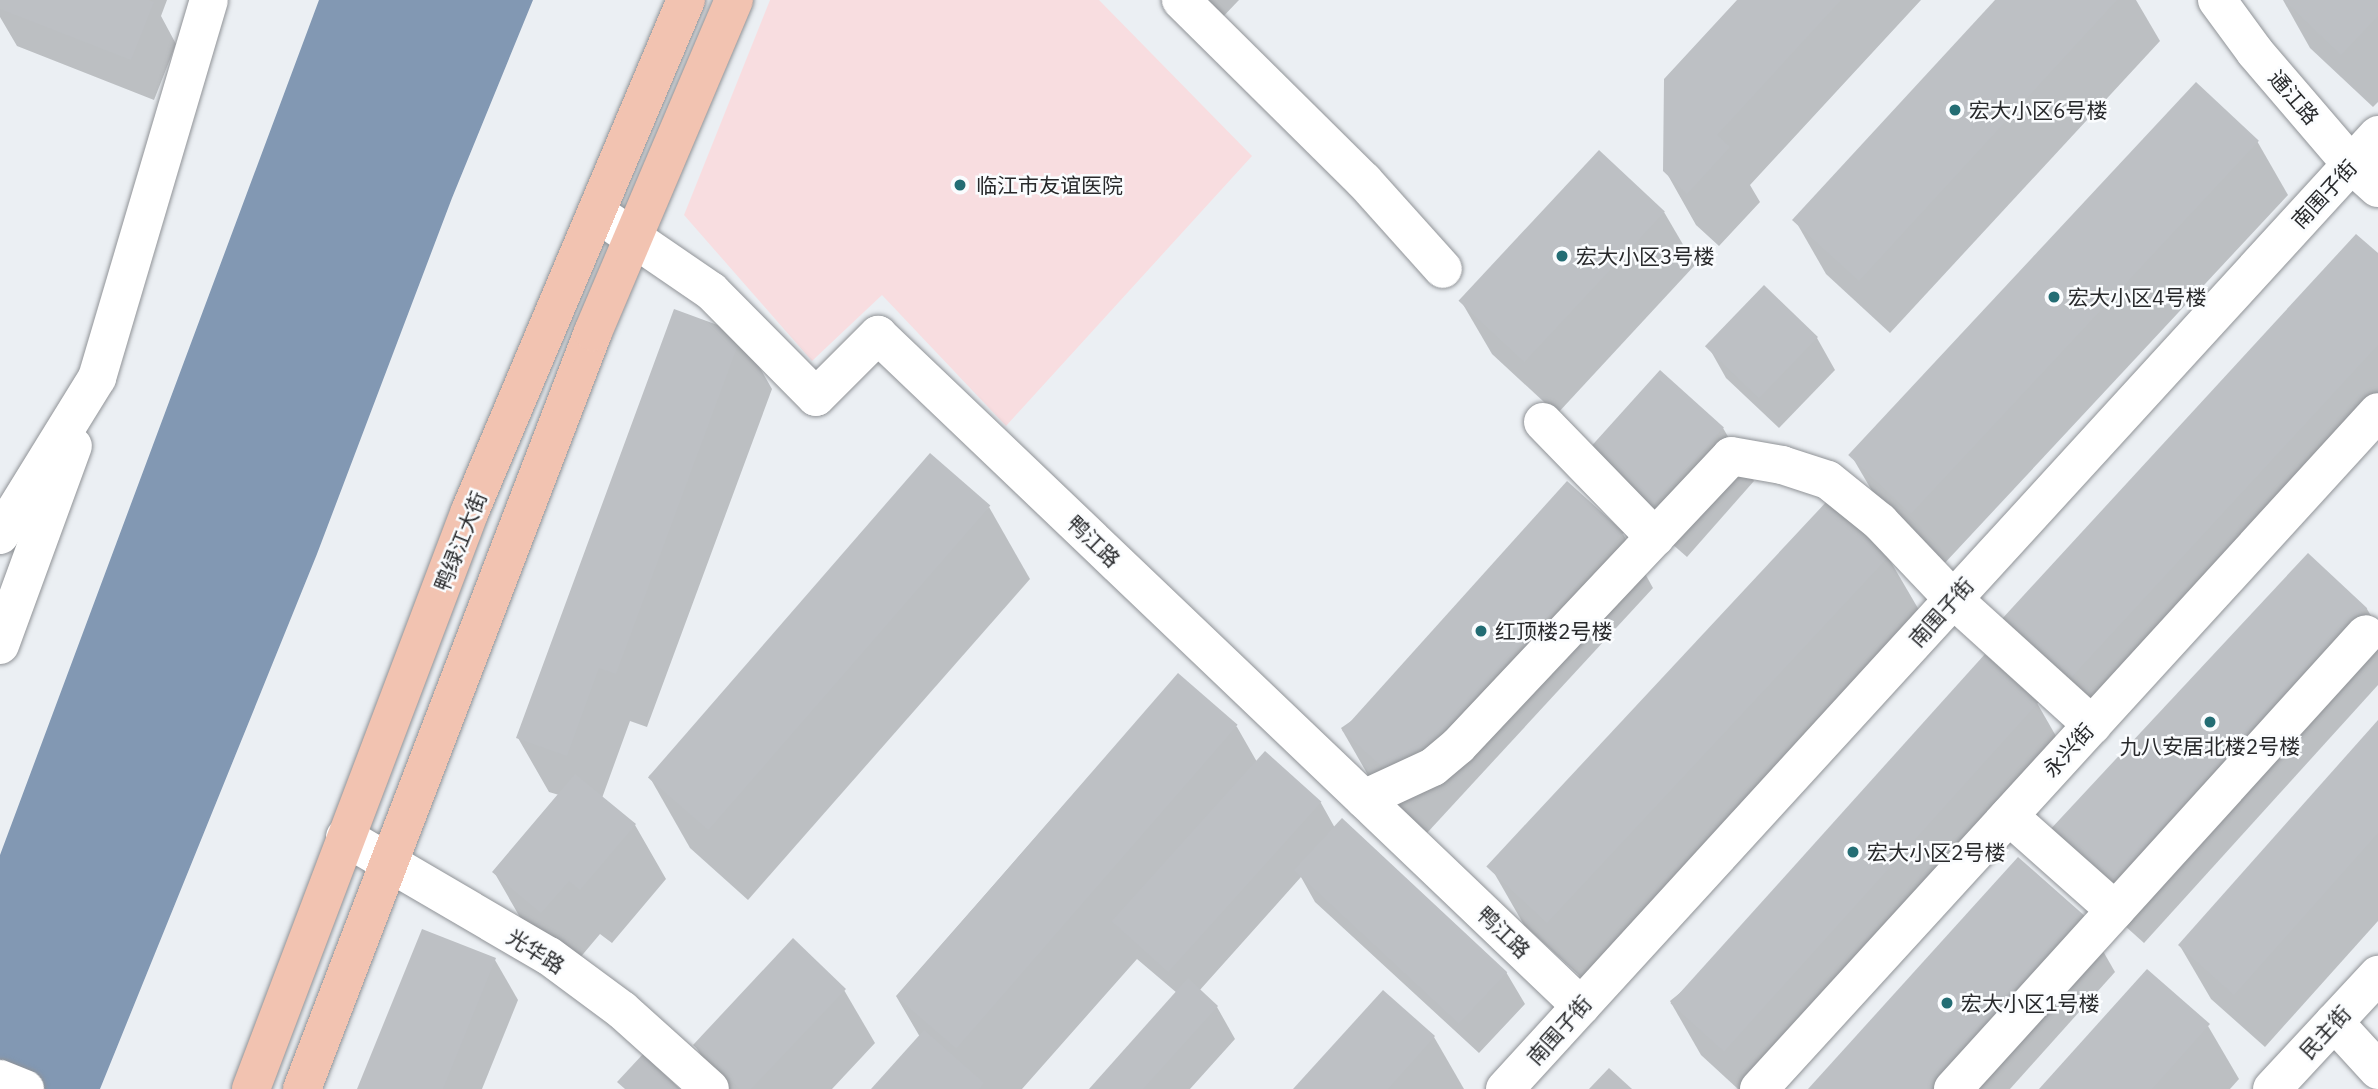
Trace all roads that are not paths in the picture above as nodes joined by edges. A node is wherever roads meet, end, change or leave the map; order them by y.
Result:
1 (209, 0) edge
2 (686, 0) edge
3 (734, 0) edge
4 (1181, 0) edge
5 (2217, 0) edge
6 (2378, 135) edge
7 (2365, 176) edge
8 (597, 213) junction
9 (633, 238) junction
10 (1443, 269) dead end
11 (97, 378) junction
12 (2378, 412) edge
13 (1543, 422) dead end
14 (0, 535) edge
15 (1655, 537) junction
16 (1953, 599) junction
17 (2366, 634) dead end
18 (0, 645) edge
19 (2092, 725) junction
20 (1364, 799) junction
21 (2009, 816) junction
22 (345, 837) junction
23 (387, 862) junction
24 (2115, 910) junction
25 (2378, 975) edge
26 (1581, 1006) junction
27 (2334, 1022) junction
28 (2378, 1070) edge
29 (0, 1079) edge
30 (25, 1089) edge
31 (251, 1089) edge
32 (302, 1089) edge
33 (710, 1089) edge
34 (1505, 1089) edge
35 (1759, 1089) edge
36 (1953, 1089) edge
37 (2272, 1089) edge

1 - 11 street
2 - 8 highway, 鸭绿江大街
3 - 9 highway
4 - 10 street
5 - 7 street, 通江路
6 - 7 street, 南围子街
7 - 16 street, 南围子街
8 - 9 street, 鸭江路
8 - 22 highway, 鸭绿江大街
9 - 20 street, 鸭江路
9 - 23 highway
11 - 14 street
11 - 18 street
12 - 19 street, 永兴街
13 - 15 street
15 - 16 street
15 - 20 street
16 - 19 street
16 - 26 street, 南围子街
17 - 24 street
19 - 21 street, 永兴街
20 - 26 street, 鸭江路
21 - 24 street
21 - 35 street, 永兴街
22 - 23 street, 光华路
22 - 31 highway, 鸭绿江大街
23 - 32 highway
23 - 33 street, 光华路
24 - 36 street
25 - 27 street, 民主街
26 - 34 street, 南围子街
27 - 28 street
27 - 37 street, 民主街
29 - 30 street

